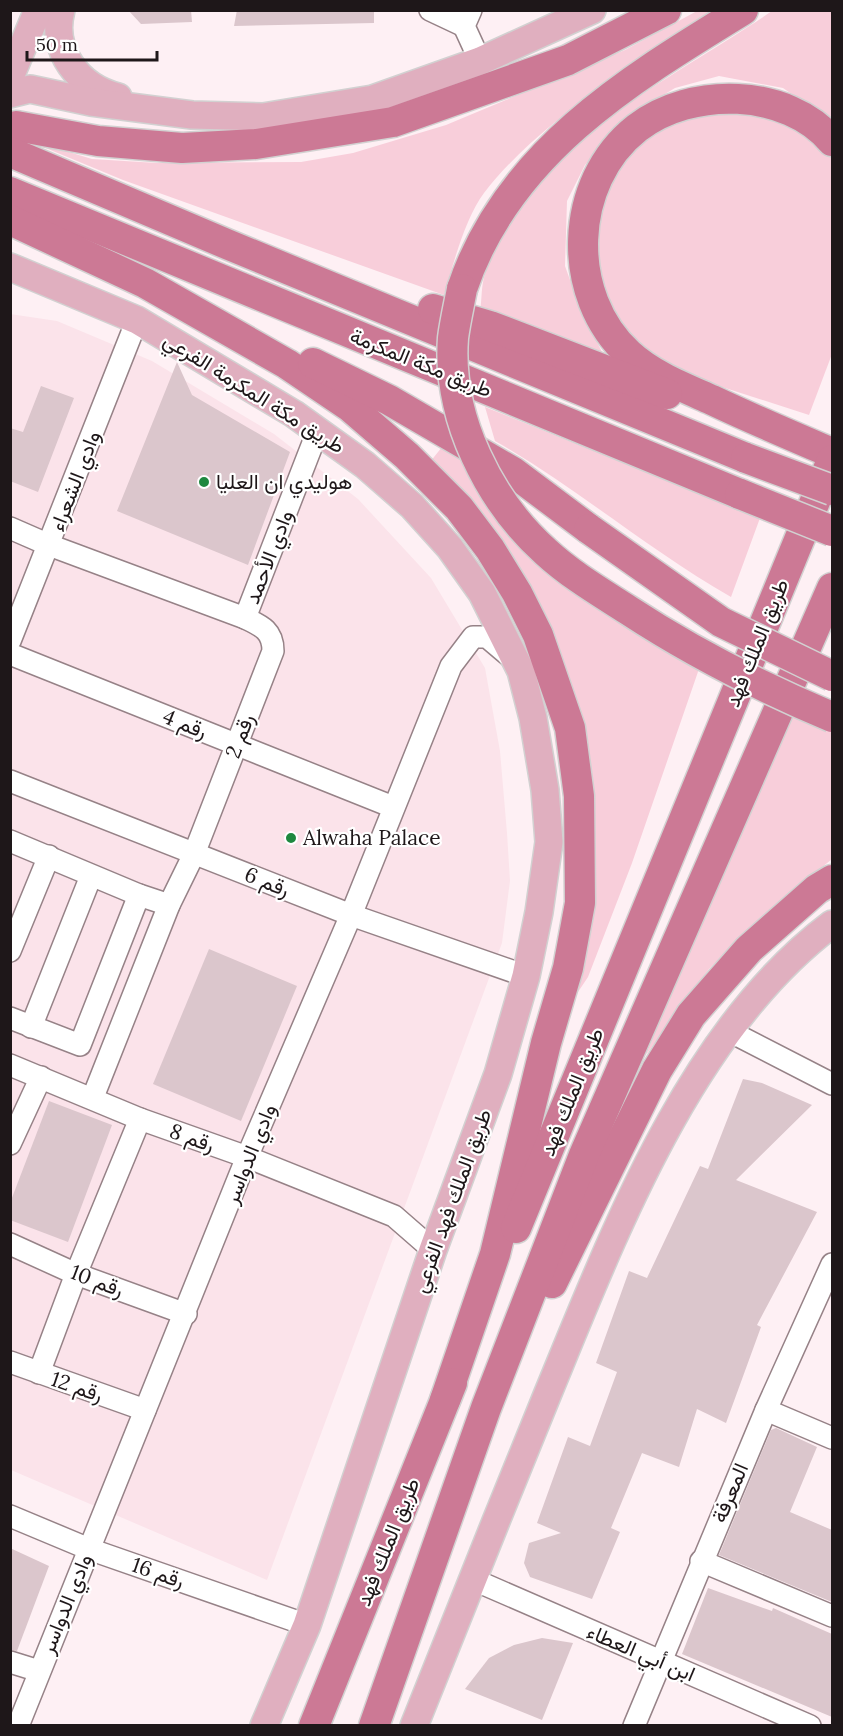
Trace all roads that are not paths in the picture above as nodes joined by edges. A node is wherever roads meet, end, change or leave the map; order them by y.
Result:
1 (38, 10) edge
2 (61, 10) edge
3 (430, 10) edge
4 (592, 10) edge
5 (666, 10) edge
6 (743, 10) edge
7 (467, 18) edge
8 (480, 61) junction
9 (10, 77) edge
10 (10, 93) edge
11 (192, 115) junction
12 (13, 139) edge
13 (832, 141) edge
14 (10, 192) edge
15 (10, 220) edge
16 (229, 245) junction
17 (10, 267) edge
18 (10, 279) edge
19 (145, 283) junction
20 (81, 297) junction
21 (137, 320) junction
22 (318, 430) junction
23 (778, 431) junction
24 (832, 453) edge
25 (832, 460) edge
26 (832, 490) edge
27 (10, 528) edge
28 (832, 531) edge
29 (49, 545) junction
30 (832, 588) edge
31 (245, 618) junction
32 (10, 641) edge
33 (10, 654) edge
34 (516, 662) junction
35 (832, 676) edge
36 (832, 717) edge
37 (237, 745) junction
38 (10, 781) edge
39 (393, 807) junction
40 (10, 841) edge
41 (195, 854) junction
42 (49, 856) junction
43 (91, 876) junction
44 (832, 880) edge
45 (139, 895) junction
46 (169, 905) junction
47 (351, 915) junction
48 (832, 924) edge
49 (10, 951) edge
50 (526, 976) junction
51 (10, 1018) edge
52 (31, 1027) junction
53 (729, 1031) junction
54 (10, 1065) edge
55 (41, 1077) junction
56 (832, 1084) edge
57 (93, 1097) junction
58 (140, 1119) junction
59 (10, 1144) edge
60 (247, 1157) junction
61 (10, 1244) edge
62 (433, 1250) junction
63 (76, 1274) junction
64 (830, 1276) edge
65 (186, 1314) junction
66 (10, 1362) edge
67 (39, 1373) junction
68 (445, 1400) junction
69 (486, 1408) junction
70 (145, 1410) junction
71 (766, 1410) junction
72 (832, 1438) edge
73 (10, 1516) edge
74 (89, 1550) junction
75 (701, 1561) junction
76 (472, 1579) junction
77 (832, 1616) edge
78 (307, 1624) junction
79 (10, 1662) edge
80 (663, 1663) junction
81 (39, 1671) junction
82 (18, 1725) edge
83 (264, 1725) edge
84 (314, 1725) edge
85 (374, 1725) edge
86 (414, 1725) edge
87 (634, 1725) edge
88 (810, 1725) edge

1 - 9 main road
2 - 11 main road
3 - 7 street
4 - 8 main road
5 - 12 highway
6 - 36 highway, bridge
7 - 8 street
8 - 11 main road
10 - 11 main road
12 - 16 highway, طريق مكة المكرمة
13 - 23 highway
14 - 28 highway, طريق مكة المكرمة, bridge
15 - 19 highway
16 - 23 highway
16 - 26 highway, طريق مكة المكرمة, bridge
17 - 20 main road, طريق مكة المكرمة الفرعي
18 - 20 main road
19 - 35 highway, bridge
19 - 68 highway
20 - 21 main road, طريق مكة المكرمة الفرعي
21 - 22 main road, طريق مكة المكرمة الفرعي
21 - 29 street, وادي الشعراء
22 - 31 street, وادي الأحمد
22 - 34 main road, طريق مكة المكرمة الفرعي
23 - 24 highway
25 - 68 highway, طريق الملك فهد
27 - 29 street, رقم 2
29 - 31 street, رقم 2
29 - 32 street, وادي الشعراء
30 - 69 highway, طريق الملك فهد
31 - 37 street, رقم 2
33 - 37 street, رقم 4
34 - 39 street, وادي الدواسر
34 - 50 main road, طريق الملك فهد الفرعي
37 - 39 street, رقم 4
37 - 41 street, رقم 2
38 - 41 street, رقم 6
39 - 47 street, وادي الدواسر
40 - 42 street
41 - 46 street, رقم 2
41 - 47 street, رقم 6
42 - 43 street
42 - 49 street
43 - 45 street
43 - 52 street
44 - 69 highway
45 - 46 street
45 - 52 street
46 - 57 street, رقم 2
47 - 50 street, رقم 6
47 - 60 street, وادي الدواسر
48 - 53 main road
50 - 62 main road, طريق الملك فهد الفرعي
51 - 52 street
53 - 56 street
53 - 76 main road
54 - 55 street, رقم 8
55 - 57 street, رقم 8
55 - 59 street
57 - 58 street, رقم 8
58 - 60 street, رقم 8
58 - 63 street
60 - 62 street, رقم 8
60 - 65 street, وادي الدواسر
61 - 63 street, رقم 10
62 - 78 main road, طريق الملك فهد الفرعي
63 - 65 street, رقم 10
63 - 67 street
64 - 71 street, المعرفة
65 - 70 street, وادي الدواسر
66 - 67 street, رقم 12
67 - 70 street, رقم 12
68 - 84 highway, طريق الملك فهد
69 - 85 highway, طريق الملك فهد
70 - 74 street, وادي الدواسر
71 - 72 street
71 - 75 street, المعرفة
73 - 74 street, رقم 16
74 - 78 street, رقم 16
74 - 81 street, وادي الدواسر
75 - 77 street
75 - 80 street, المعرفة
76 - 80 street, ابن أبي العطاء
76 - 86 main road
78 - 83 main road, طريق الملك فهد الفرعي
79 - 81 street
80 - 87 street, المعرفة
80 - 88 street, ابن أبي العطاء
81 - 82 street, وادي الدواسر

